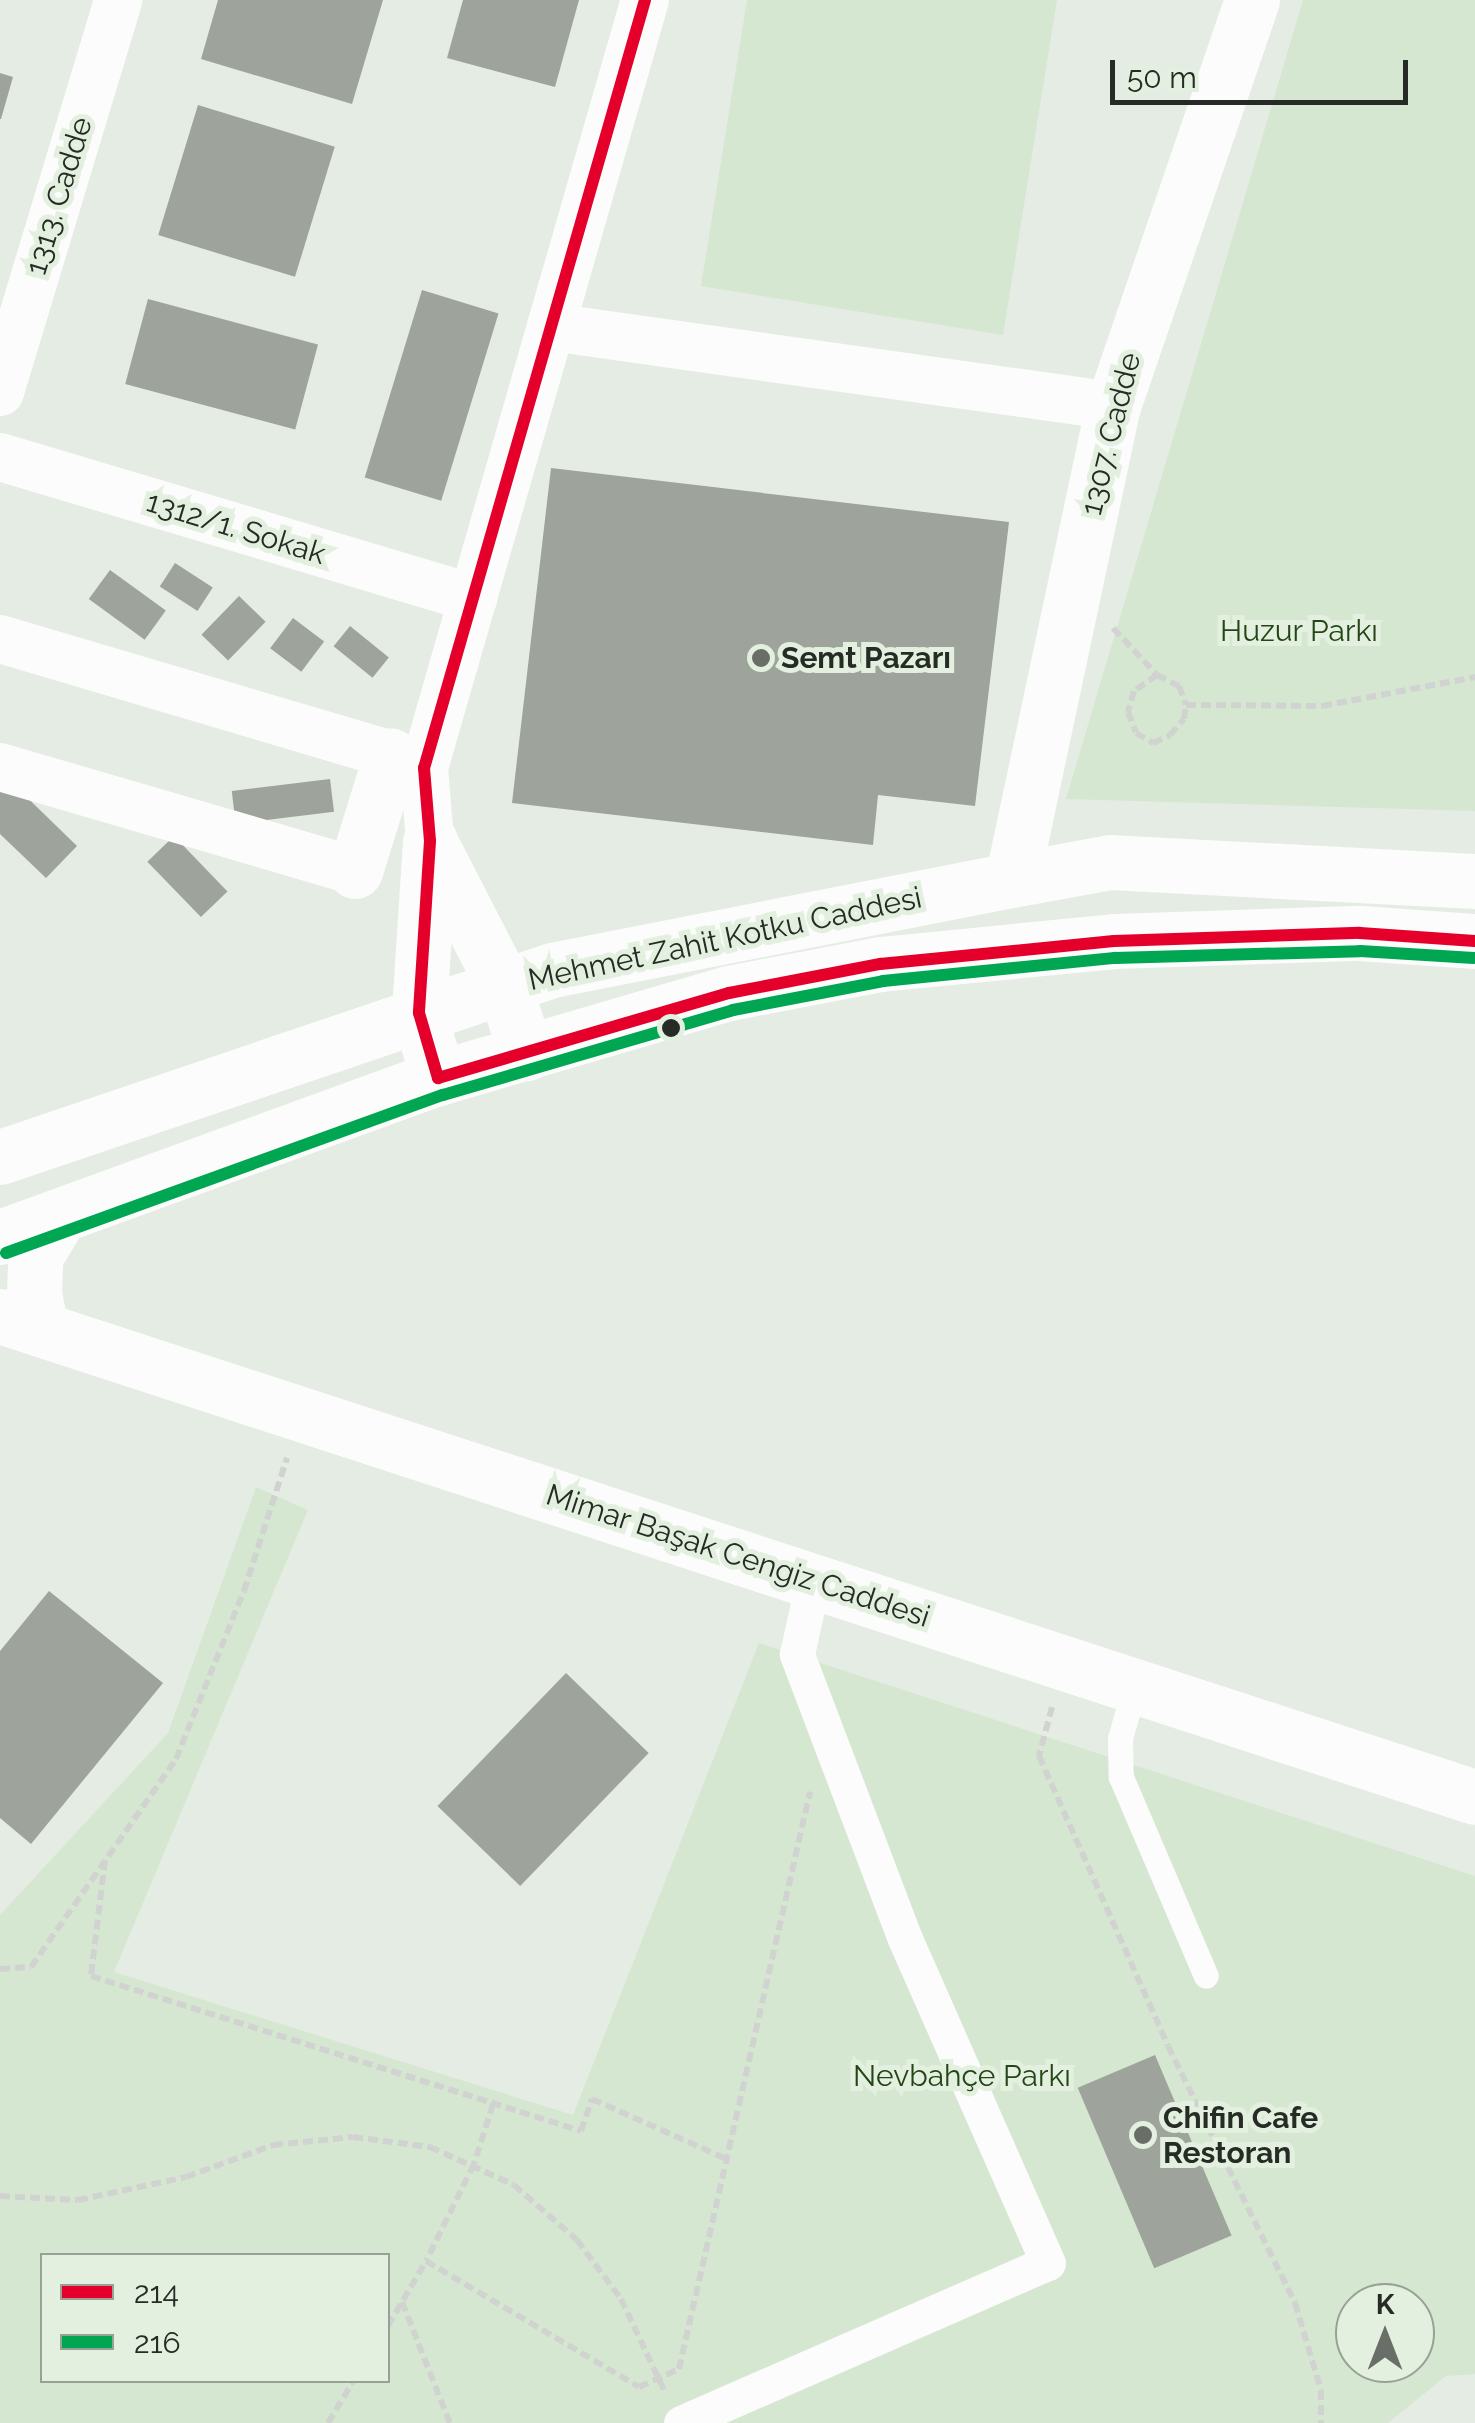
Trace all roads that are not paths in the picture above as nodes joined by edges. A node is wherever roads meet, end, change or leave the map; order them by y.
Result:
1 (118, 0) edge
2 (645, 0) edge
3 (1252, 0) edge
4 (551, 327) junction
5 (0, 392) edge
6 (1113, 406) junction
7 (0, 457) edge
8 (473, 598) junction
9 (0, 639) edge
10 (391, 755) joint
11 (0, 767) edge
12 (430, 841) junction
13 (354, 871) joint
14 (1012, 880) junction
15 (1475, 881) edge
16 (1475, 941) edge
17 (504, 986) junction
18 (419, 1013) junction
19 (526, 1053) junction
20 (438, 1078) junction
21 (0, 1157) edge
22 (59, 1218) junction
23 (0, 1237) edge
24 (20, 1323) edge
25 (813, 1581) junction
26 (1135, 1686) junction
27 (1475, 1796) edge
28 (1206, 1976) dead end
29 (677, 2416) edge

1 - 5 street, 1313. Cadde
2 - 4 street
3 - 6 street, 1307. Cadde
4 - 6 street
4 - 8 street
6 - 14 street, 1307. Cadde
7 - 8 street, 1312/1. Sokak
8 - 12 street
9 - 10 street
10 - 13 street
11 - 13 street
12 - 17 street
12 - 18 street
14 - 15 street, Mehmet Zahit Kotku Caddesi
14 - 17 street, Mehmet Zahit Kotku Caddesi
16 - 19 street, Mehmet Zahit Kotku Caddesi
17 - 18 street, Mehmet Zahit Kotku Caddesi
17 - 19 street
18 - 20 street
18 - 21 street, Mehmet Zahit Kotku Caddesi
19 - 20 street, Mehmet Zahit Kotku Caddesi
20 - 22 street, Mehmet Zahit Kotku Caddesi
22 - 23 street, Mehmet Zahit Kotku Caddesi
22 - 24 street
24 - 25 street, Mimar Başak Cengiz Caddesi
25 - 26 street, Mimar Başak Cengiz Caddesi
25 - 29 street
26 - 27 street, Mimar Başak Cengiz Caddesi
26 - 28 lane

